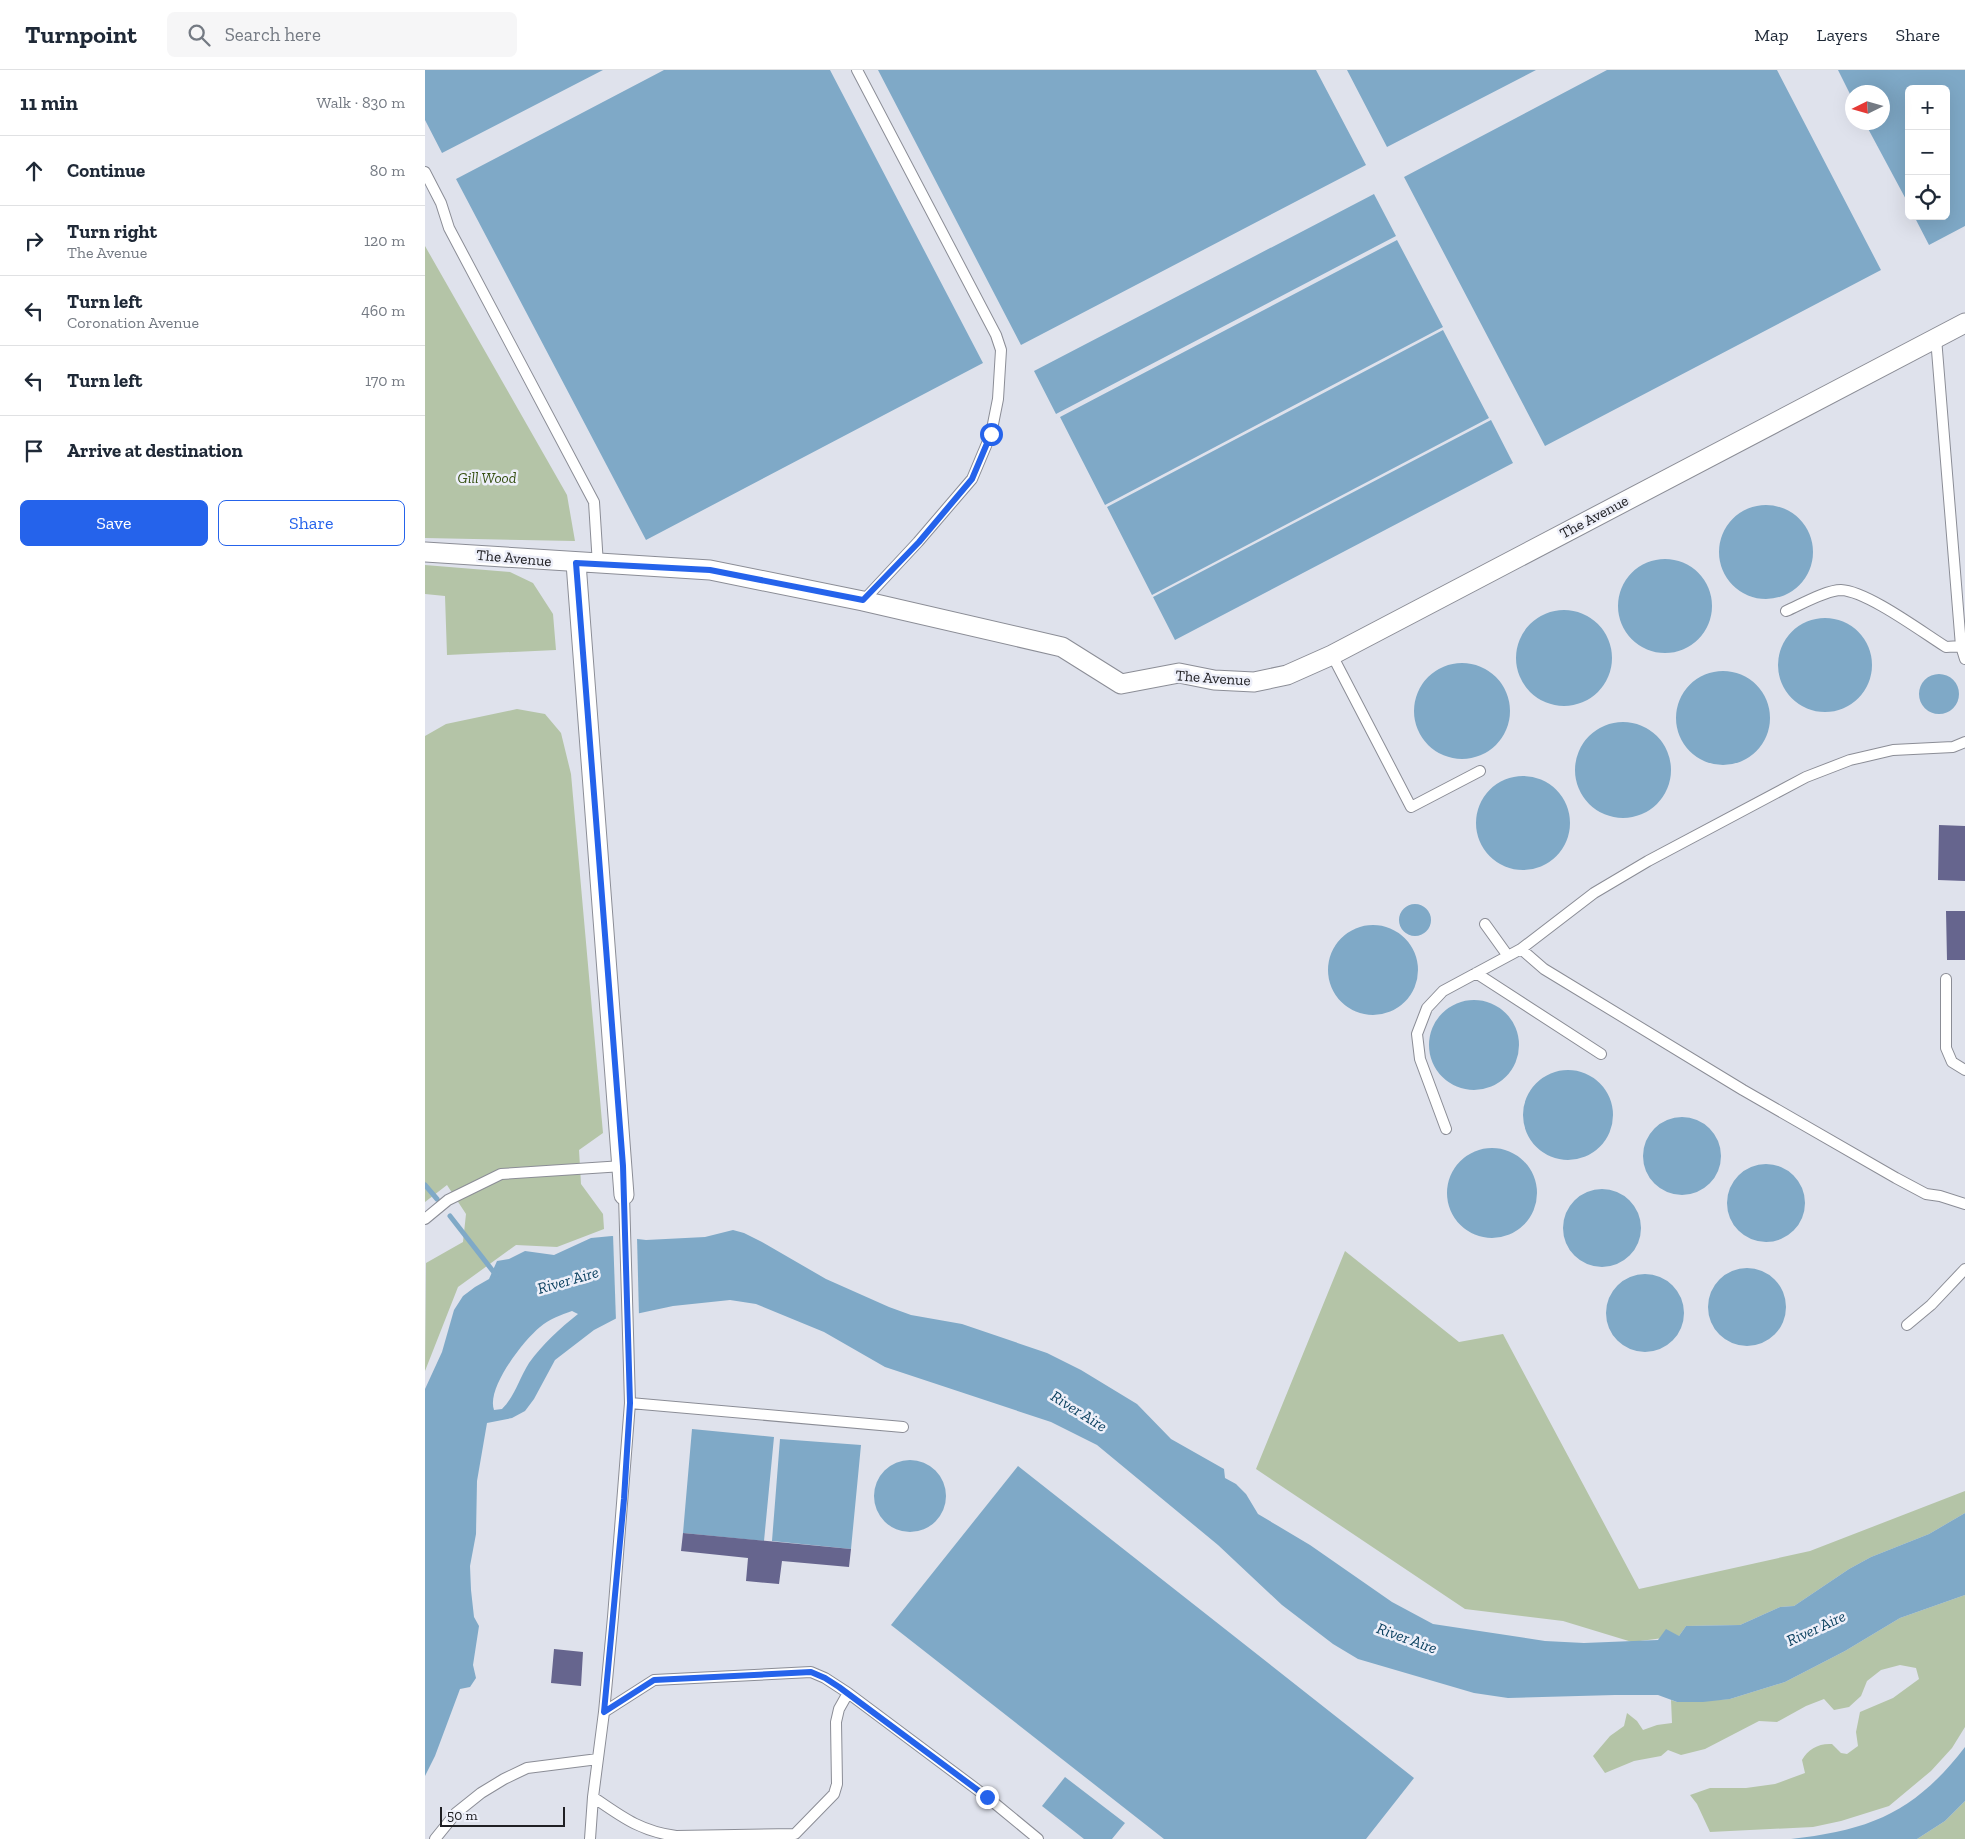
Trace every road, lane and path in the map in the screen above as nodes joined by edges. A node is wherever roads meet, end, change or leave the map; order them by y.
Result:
1 (857, 70) edge
2 (425, 172) edge
3 (1965, 322) edge
4 (1936, 338) junction
5 (425, 552) edge
6 (576, 563) junction
7 (598, 564) junction
8 (863, 600) junction
9 (1786, 611) dead end
10 (1961, 646) junction
11 (1332, 655) junction
12 (1965, 659) edge
13 (1965, 742) edge
14 (1480, 771) dead end
15 (1485, 924) dead end
16 (1521, 949) junction
17 (1508, 956) junction
18 (1476, 973) junction
19 (1946, 979) dead end
20 (1601, 1054) dead end
21 (1965, 1070) edge
22 (1446, 1129) dead end
23 (623, 1166) junction
24 (623, 1194) joint
25 (1965, 1204) edge
26 (425, 1219) edge
27 (1965, 1269) edge
28 (1907, 1325) dead end
29 (630, 1403) junction
30 (903, 1427) dead end
31 (848, 1693) junction
32 (604, 1712) junction
33 (598, 1759) junction
34 (593, 1797) junction
35 (796, 1836) edge
36 (1031, 1837) edge
37 (435, 1839) edge
38 (590, 1839) edge

1 - 8 lane
2 - 7 lane
3 - 4 street, The Avenue
4 - 10 lane
4 - 11 street, The Avenue
5 - 6 street, The Avenue
6 - 7 street, The Avenue
6 - 23 street
7 - 8 street, The Avenue
8 - 11 street, The Avenue
9 - 10 lane
10 - 12 lane
11 - 14 lane
13 - 16 lane
15 - 17 lane
16 - 17 lane
16 - 25 lane
17 - 18 lane
18 - 20 lane
18 - 22 lane
19 - 21 lane
23 - 24 street
23 - 26 lane
24 - 29 lane
27 - 28 lane
29 - 30 lane
29 - 32 lane
31 - 32 lane
31 - 35 lane
31 - 36 lane
32 - 33 lane
33 - 34 lane
33 - 37 lane
34 - 35 lane
34 - 38 lane

